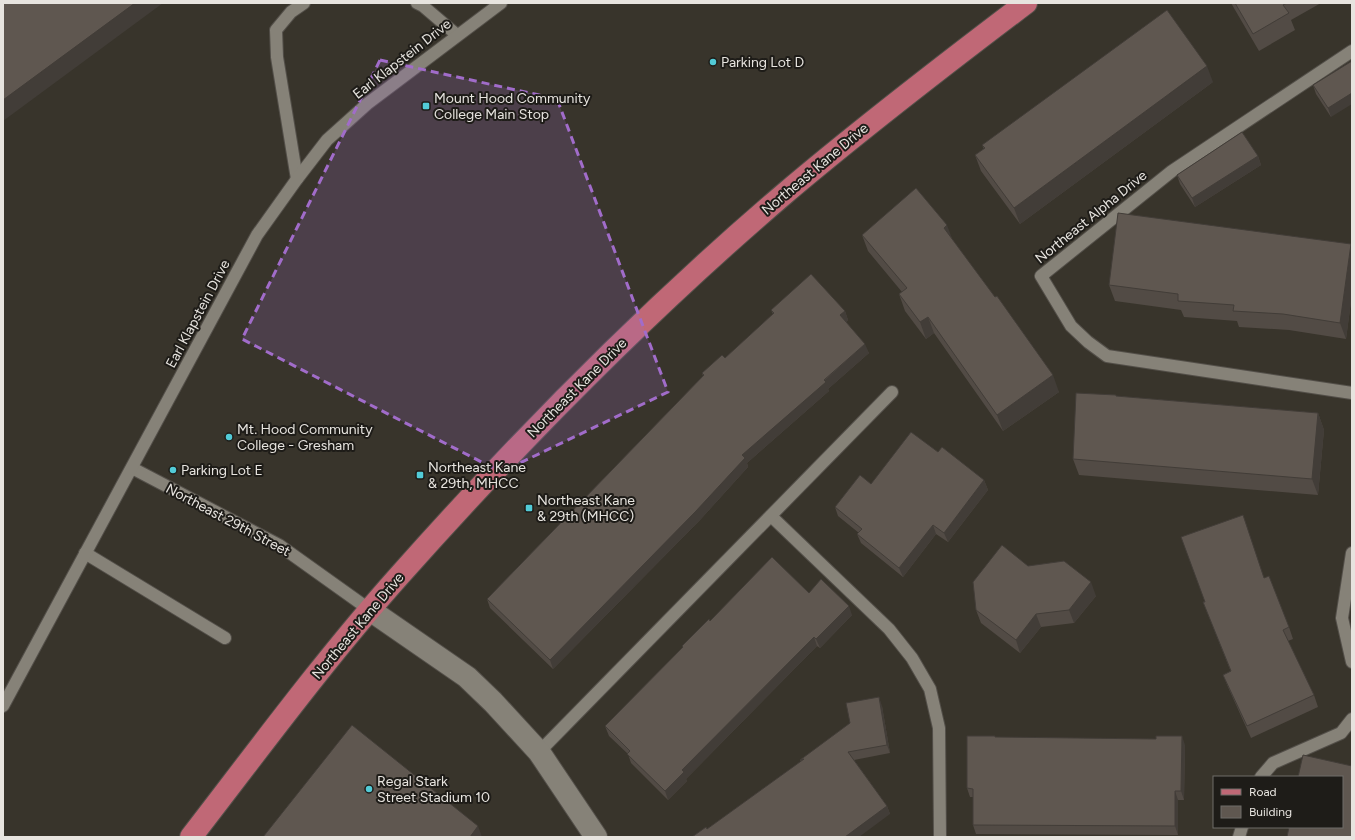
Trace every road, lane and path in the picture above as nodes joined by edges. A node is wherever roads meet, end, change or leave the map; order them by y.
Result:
1 (304, 3) edge
2 (417, 3) edge
3 (501, 3) edge
4 (1026, 3) edge
5 (457, 35) junction
6 (1352, 51) edge
7 (297, 179) junction
8 (892, 392) dead end
9 (1352, 393) edge
10 (132, 468) junction
11 (771, 516) junction
12 (85, 553) junction
13 (1352, 553) edge
14 (370, 610) junction
15 (225, 638) dead end
16 (1352, 662) edge
17 (3, 706) edge
18 (1352, 719) edge
19 (538, 752) junction
20 (1262, 776) edge
21 (191, 837) edge
22 (596, 837) edge
23 (940, 837) edge

1 - 7 lane
2 - 5 lane
3 - 5 lane, Earl Klapstein Drive
4 - 14 main road, Northeast Kane Drive
5 - 7 lane, Earl Klapstein Drive
6 - 9 lane, Northeast Alpha Drive
7 - 10 lane, Earl Klapstein Drive
8 - 11 lane
10 - 12 lane, Earl Klapstein Drive
10 - 14 lane, Northeast 29th Street
11 - 19 lane
11 - 23 lane
12 - 15 lane
12 - 17 lane, Earl Klapstein Drive
13 - 16 lane
14 - 19 street, Northeast 29th Street
14 - 21 main road, Northeast Kane Drive
18 - 20 lane
19 - 22 street, Northeast 29th Street

